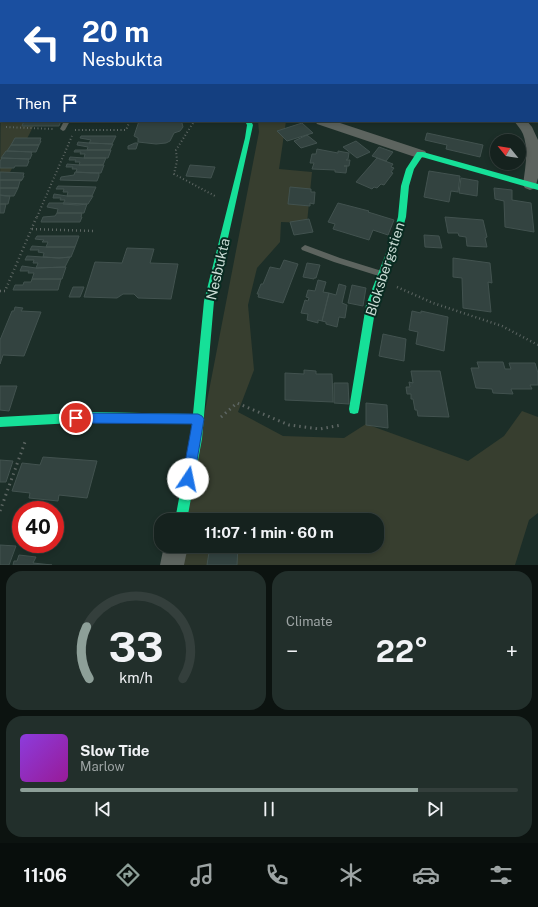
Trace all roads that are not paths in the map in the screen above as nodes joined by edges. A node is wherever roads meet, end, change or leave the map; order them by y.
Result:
1 (66, 122) edge
2 (248, 122) edge
3 (324, 122) edge
4 (521, 122) edge
5 (63, 129) road end
6 (420, 154) junction
7 (534, 186) edge
8 (305, 248) dead end
9 (381, 277) junction
10 (354, 409) road end
11 (198, 419) junction
12 (0, 422) edge
13 (182, 513) edge
14 (175, 553) edge
15 (172, 565) edge

1 - 5 lane
2 - 11 street, Nesbukta
3 - 6 street
4 - 7 street
6 - 7 street
6 - 9 street, Bloksbergstien
8 - 9 lane
9 - 10 street, Bloksbergstien
11 - 12 street
11 - 13 street, Nesbukta
14 - 15 street

